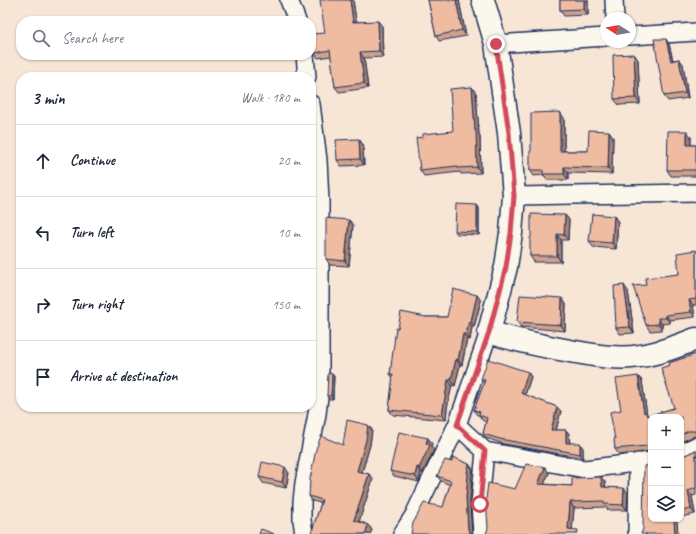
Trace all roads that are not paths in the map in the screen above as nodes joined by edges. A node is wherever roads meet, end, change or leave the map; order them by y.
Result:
1 (289, 0) edge
2 (483, 0) edge
3 (614, 0) edge
4 (615, 12) edge
5 (295, 16) edge
6 (696, 32) edge
7 (636, 36) edge
8 (600, 37) edge
9 (496, 44) junction
10 (306, 60) edge
11 (307, 72) edge
12 (316, 144) edge
13 (696, 193) edge
14 (514, 196) junction
15 (489, 332) junction
16 (696, 339) edge
17 (457, 425) junction
18 (696, 446) edge
19 (485, 451) junction
20 (684, 452) edge
21 (644, 461) edge
22 (304, 534) edge
23 (402, 534) edge
24 (482, 534) edge
25 (637, 534) edge

1 - 5 street
2 - 9 street
3 - 4 street
6 - 7 street
8 - 9 street
9 - 14 street
10 - 11 street
12 - 22 street
13 - 14 street
14 - 15 street
15 - 16 street
15 - 17 street
17 - 19 street
17 - 23 street
18 - 20 street
19 - 21 street
19 - 24 street
21 - 25 street

